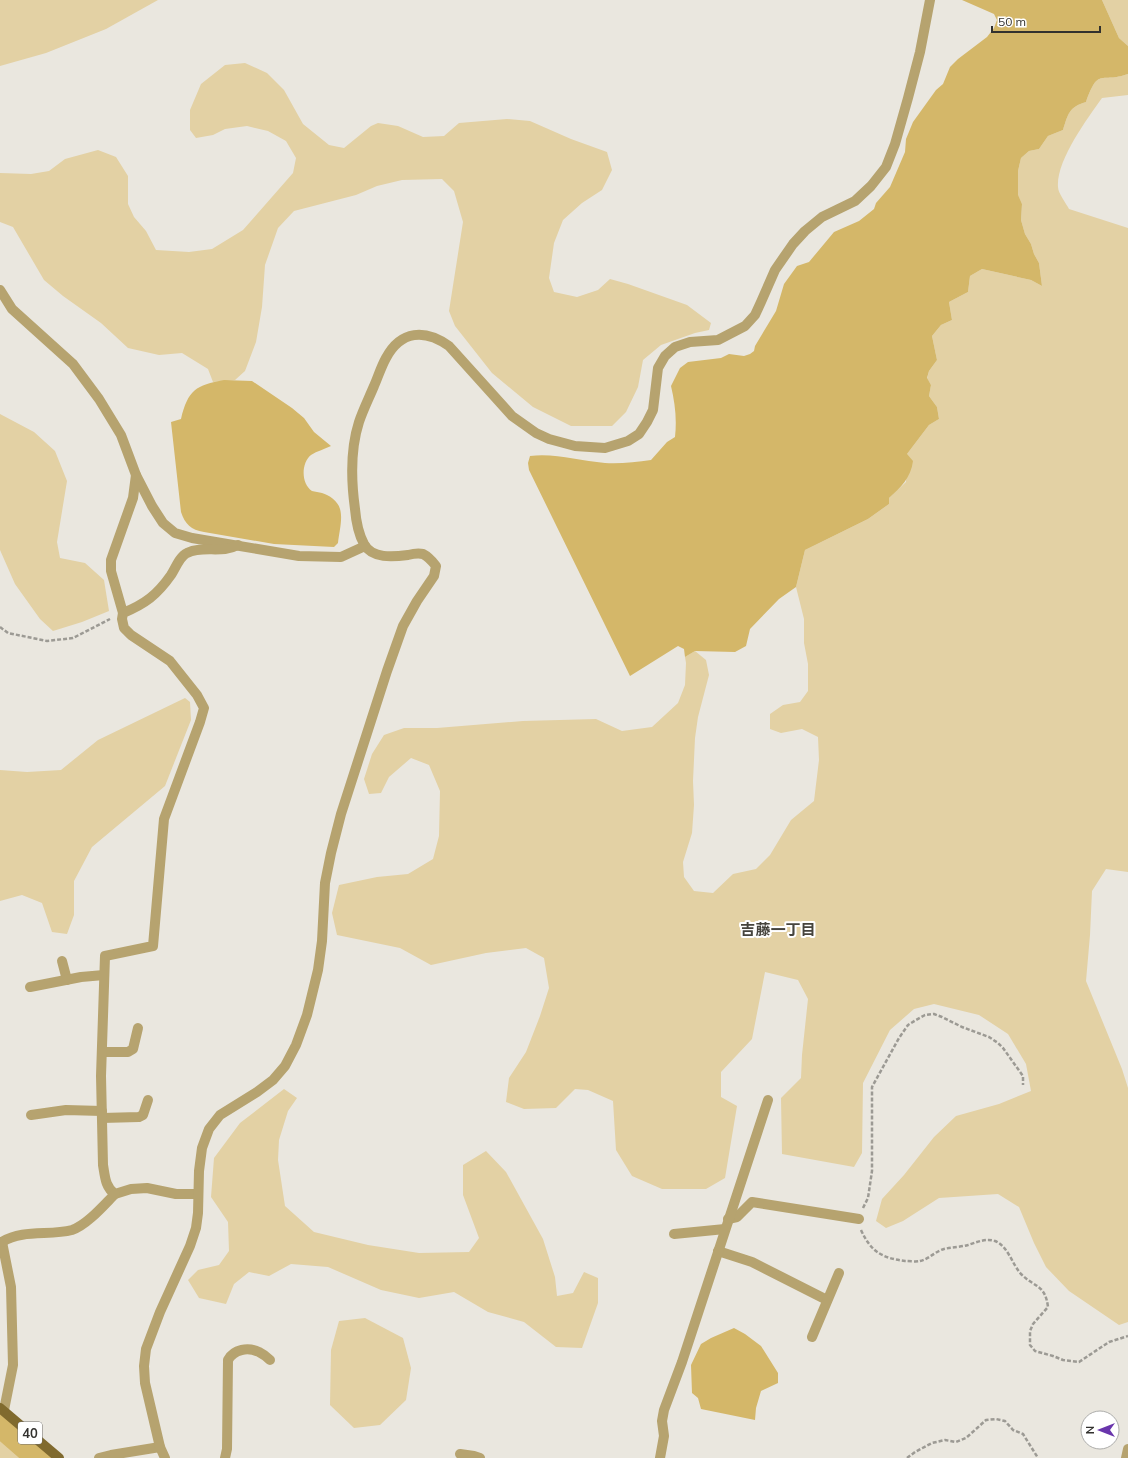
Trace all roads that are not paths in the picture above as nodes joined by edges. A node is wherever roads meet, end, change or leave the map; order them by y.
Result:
1 (930, 0) edge
2 (0, 290) edge
3 (136, 474) junction
4 (238, 545) junction
5 (365, 546) junction
6 (123, 613) junction
7 (62, 962) dead end
8 (104, 975) junction
9 (67, 980) junction
10 (30, 987) dead end
11 (138, 1028) dead end
12 (102, 1052) junction
13 (148, 1100) dead end
14 (768, 1100) dead end
15 (102, 1114) junction
16 (31, 1115) dead end
17 (115, 1194) junction
18 (198, 1194) junction
19 (860, 1219) road end
20 (727, 1224) junction
21 (674, 1234) dead end
22 (1, 1242) edge
23 (718, 1251) junction
24 (839, 1273) dead end
25 (828, 1300) junction
26 (812, 1337) dead end
27 (270, 1360) dead end
28 (2, 1409) edge
29 (160, 1447) junction
30 (1128, 1449) edge
31 (460, 1454) dead end
32 (59, 1458) edge
33 (99, 1458) edge
34 (165, 1458) edge
35 (225, 1458) edge
36 (480, 1458) edge
37 (660, 1458) edge
38 (1126, 1458) edge

1 - 5 street
2 - 3 street
3 - 4 street
3 - 6 street
4 - 5 street
4 - 6 street
5 - 18 street
6 - 8 street
7 - 9 street
8 - 9 street
8 - 12 street
9 - 10 street
11 - 12 street
12 - 15 street
13 - 15 street
14 - 20 street
15 - 16 street
15 - 17 street
17 - 18 street
17 - 22 street
18 - 29 street
19 - 20 street
20 - 21 street
20 - 23 street
22 - 28 street
23 - 25 street
23 - 37 street
24 - 25 street
25 - 26 street
27 - 35 street
28 - 32 main road, 40
29 - 33 street
29 - 34 street
30 - 38 street
31 - 36 street

